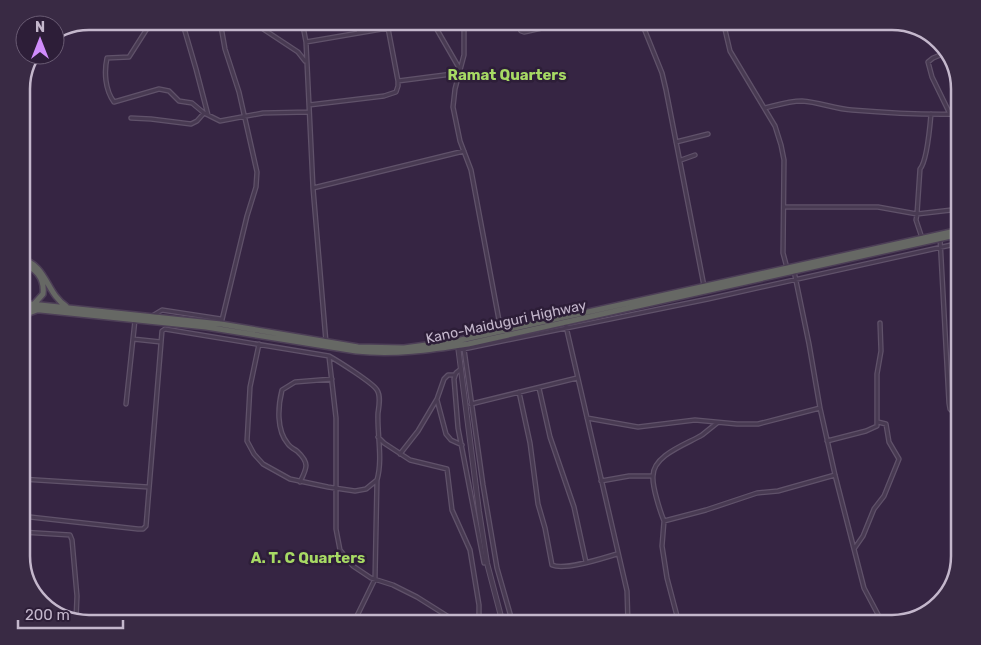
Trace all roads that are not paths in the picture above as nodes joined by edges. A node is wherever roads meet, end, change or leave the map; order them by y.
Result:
1 (146, 30) edge
2 (185, 30) edge
3 (222, 30) edge
4 (265, 30) edge
5 (304, 30) edge
6 (359, 30) edge
7 (376, 30) edge
8 (388, 30) edge
9 (437, 30) edge
10 (465, 30) edge
11 (520, 30) edge
12 (533, 30) edge
13 (644, 30) edge
14 (725, 30) edge
15 (359, 33) junction
16 (306, 42) junction
17 (940, 55) edge
18 (306, 61) junction
19 (460, 73) junction
20 (398, 81) junction
21 (309, 105) junction
22 (765, 108) junction
23 (309, 112) junction
24 (206, 114) junction
25 (931, 114) junction
26 (950, 114) joint
27 (245, 115) junction
28 (131, 118) dead end
29 (708, 134) dead end
30 (676, 142) junction
31 (464, 151) junction
32 (695, 155) dead end
33 (681, 160) junction
34 (313, 188) junction
35 (784, 207) junction
36 (951, 210) edge
37 (917, 214) junction
38 (951, 232) edge
39 (951, 236) edge
40 (922, 238) junction
41 (940, 238) junction
42 (951, 245) edge
43 (942, 247) junction
44 (30, 261) edge
45 (30, 267) edge
46 (787, 269) junction
47 (794, 271) junction
48 (796, 280) junction
49 (705, 287) junction
50 (30, 304) edge
51 (34, 304) junction
52 (69, 307) junction
53 (30, 309) edge
54 (40, 310) junction
55 (30, 313) edge
56 (135, 317) junction
57 (221, 322) junction
58 (565, 322) junction
59 (880, 323) dead end
60 (566, 328) junction
61 (501, 331) junction
62 (133, 338) junction
63 (161, 342) junction
64 (326, 342) junction
65 (259, 344) junction
66 (460, 348) junction
67 (329, 356) junction
68 (462, 369) junction
69 (455, 375) junction
70 (577, 378) junction
71 (332, 379) junction
72 (539, 388) junction
73 (519, 392) junction
74 (436, 399) junction
75 (126, 404) dead end
76 (471, 404) junction
77 (820, 408) junction
78 (951, 410) edge
79 (587, 418) junction
80 (878, 422) junction
81 (717, 423) junction
82 (378, 437) junction
83 (827, 441) junction
84 (462, 445) junction
85 (400, 454) junction
86 (835, 475) junction
87 (653, 476) junction
88 (30, 480) edge
89 (377, 480) junction
90 (601, 481) junction
91 (300, 482) junction
92 (148, 487) junction
93 (336, 488) junction
94 (30, 517) edge
95 (664, 521) junction
96 (30, 532) edge
97 (854, 549) junction
98 (617, 554) junction
99 (586, 562) junction
100 (484, 563) dead end
101 (375, 579) junction
102 (76, 613) edge
103 (358, 615) edge
104 (446, 615) edge
105 (480, 615) edge
106 (501, 615) edge
107 (510, 615) edge
108 (628, 615) edge
109 (677, 615) edge
110 (878, 615) edge

1 - 24 street
2 - 24 street
3 - 27 street
4 - 18 street
5 - 16 street
6 - 15 street
7 - 15 street
8 - 20 street
9 - 19 street
10 - 19 street
11 - 12 street
13 - 30 street
14 - 22 street
15 - 16 street
16 - 18 street
17 - 26 street
18 - 21 street
19 - 20 street
19 - 31 street
20 - 21 street
21 - 23 street
22 - 25 street
22 - 35 street
23 - 27 street
23 - 34 street
24 - 27 street
24 - 28 street
25 - 26 street
25 - 37 street
27 - 57 street
29 - 30 street
30 - 33 street
31 - 34 street
31 - 61 street
32 - 33 street
33 - 49 street
34 - 64 street
35 - 37 street
35 - 46 street
36 - 37 street
37 - 40 street
38 - 40 highway, Kano-Maiduguri Highway
39 - 41 highway, Kano-Maiduguri Highway
40 - 46 highway, Kano-Maiduguri Highway
41 - 43 street
41 - 47 highway, Kano-Maiduguri Highway
42 - 43 street
43 - 48 street
43 - 78 street
44 - 52 highway
45 - 51 highway
46 - 49 highway, Kano-Maiduguri Highway
47 - 48 street
47 - 58 highway, Kano-Maiduguri Highway
48 - 60 street
48 - 77 street
49 - 61 highway, Kano-Maiduguri Highway
50 - 51 highway, Kano-Maiduguri Highway
51 - 52 highway, Kano-Maiduguri Highway
52 - 56 highway, Kano-Maiduguri Highway
53 - 54 highway, Kano-Maiduguri Highway
54 - 55 highway
54 - 56 highway, Kano-Maiduguri Highway
56 - 57 highway, Kano-Maiduguri Highway
56 - 62 street
56 - 66 highway, Kano-Maiduguri Highway
57 - 64 highway, Kano-Maiduguri Highway
58 - 60 street
58 - 66 highway, Kano-Maiduguri Highway
59 - 80 street
60 - 66 street
60 - 70 street
61 - 64 highway, Kano-Maiduguri Highway
62 - 63 street
62 - 75 street
63 - 65 street
63 - 92 street
65 - 67 street
65 - 91 street
66 - 68 street
66 - 76 street
67 - 71 street
67 - 82 street
68 - 69 street
68 - 106 street
69 - 74 street
69 - 84 street
70 - 72 street
70 - 79 street
71 - 91 street
71 - 93 street
72 - 73 street
72 - 99 street
73 - 76 street
73 - 99 street
74 - 84 street
74 - 85 street
76 - 107 street
77 - 81 street
77 - 83 street
79 - 81 street
79 - 90 street
80 - 83 street
80 - 97 street
81 - 87 street
82 - 85 street
82 - 89 street
83 - 86 street
84 - 100 street
85 - 105 street
86 - 95 street
86 - 97 street
87 - 90 street
87 - 95 street
88 - 92 street
89 - 93 street
89 - 101 street
90 - 98 street
91 - 93 street
92 - 94 street
93 - 101 street
95 - 109 street
96 - 102 street
97 - 110 street
98 - 99 street
98 - 108 street
101 - 103 street
101 - 104 street

